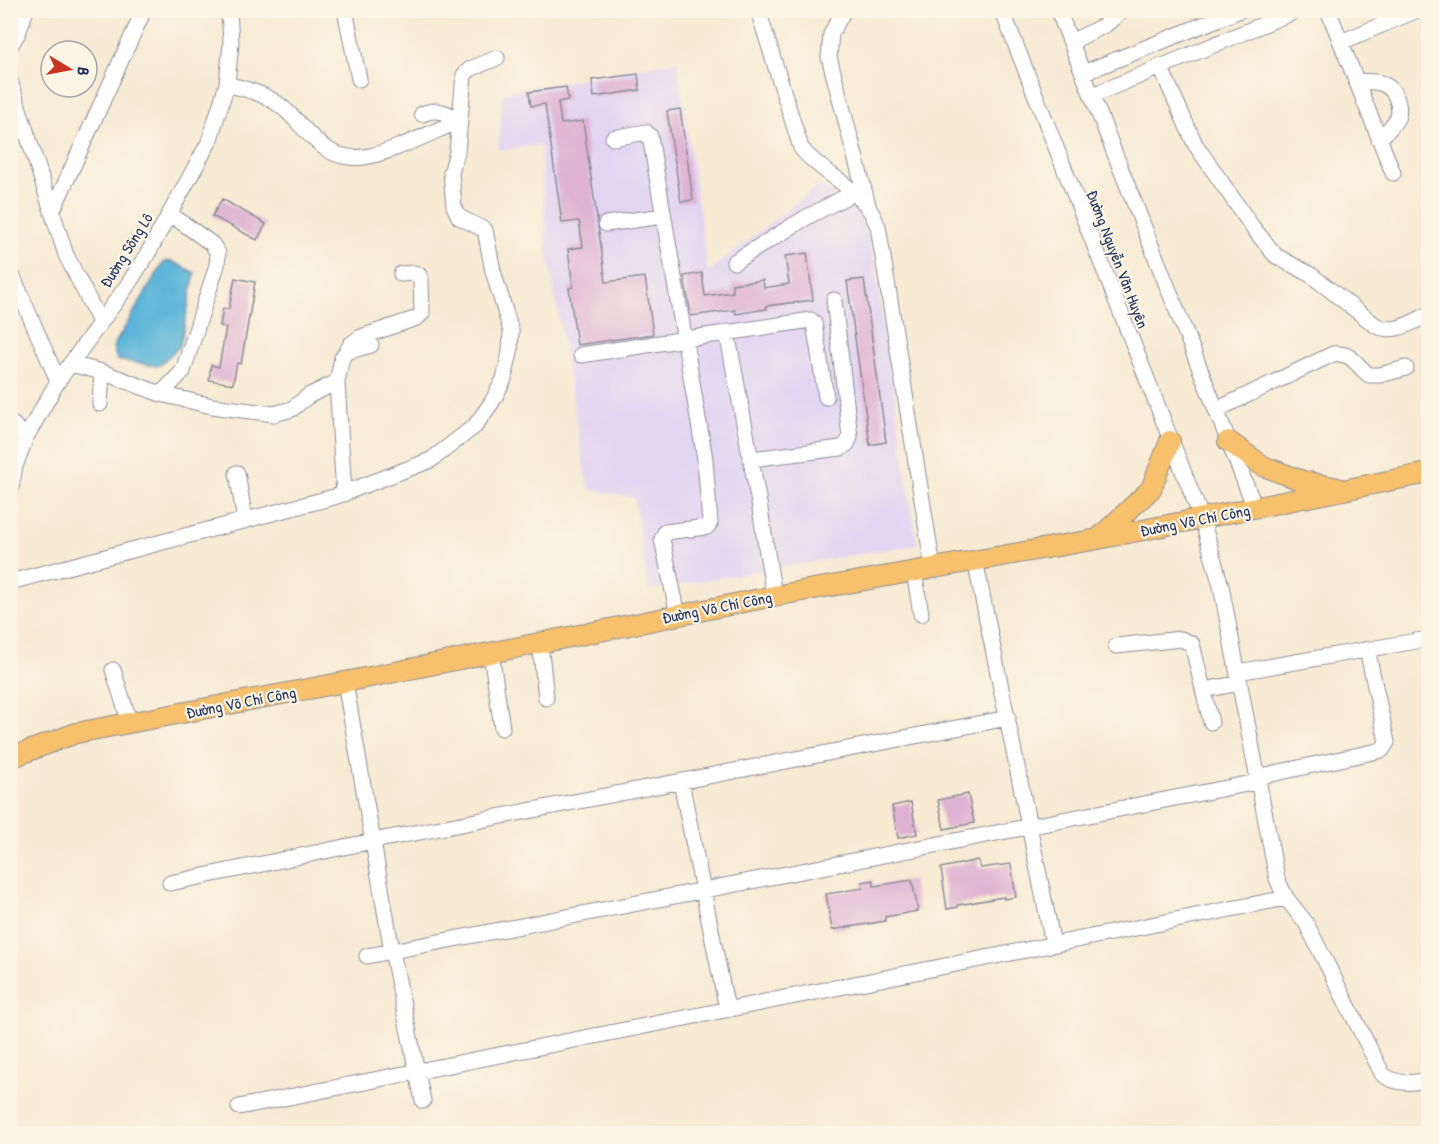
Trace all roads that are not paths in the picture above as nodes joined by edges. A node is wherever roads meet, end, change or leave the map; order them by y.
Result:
1 (26, 10) edge
2 (144, 10) edge
3 (345, 10) edge
4 (758, 10) edge
5 (844, 10) edge
6 (1002, 10) edge
7 (1058, 10) edge
8 (1240, 10) edge
9 (1298, 10) edge
10 (1328, 10) edge
11 (230, 11) edge
12 (1123, 11) edge
13 (1415, 11) edge
14 (1071, 42) junction
15 (1341, 42) junction
16 (10, 46) edge
17 (497, 58) dead end
18 (1160, 66) junction
19 (1083, 73) junction
20 (359, 79) dead end
21 (10, 81) edge
22 (1356, 81) junction
23 (227, 84) junction
24 (1093, 95) junction
25 (422, 114) dead end
26 (455, 122) junction
27 (613, 138) dead end
28 (1379, 139) junction
29 (1393, 174) dead end
30 (853, 193) junction
31 (869, 209) junction
32 (52, 212) junction
33 (170, 214) junction
34 (663, 216) junction
35 (606, 224) dead end
36 (734, 262) dead end
37 (10, 270) edge
38 (401, 274) dead end
39 (834, 300) dead end
40 (1428, 315) edge
41 (100, 322) junction
42 (727, 332) junction
43 (684, 338) junction
44 (371, 345) dead end
45 (346, 352) junction
46 (581, 355) dead end
47 (70, 364) junction
48 (1406, 368) dead end
49 (102, 372) junction
50 (58, 381) junction
51 (337, 382) junction
52 (161, 394) junction
53 (826, 397) dead end
54 (100, 404) dead end
55 (1216, 410) junction
56 (10, 422) edge
57 (26, 437) junction
58 (1170, 441) junction
59 (1228, 441) junction
60 (751, 459) junction
61 (237, 473) dead end
62 (1428, 473) edge
63 (1346, 490) junction
64 (10, 493) edge
65 (344, 494) junction
66 (1255, 508) junction
67 (1202, 519) junction
68 (245, 520) junction
69 (1098, 539) junction
70 (975, 560) junction
71 (923, 569) junction
72 (10, 582) edge
73 (774, 596) junction
74 (921, 614) dead end
75 (678, 615) junction
76 (1428, 639) edge
77 (540, 643) junction
78 (1116, 646) dead end
79 (1367, 649) junction
80 (491, 653) junction
81 (113, 670) dead end
82 (1239, 678) junction
83 (345, 682) junction
84 (1204, 690) junction
85 (546, 698) dead end
86 (1008, 718) junction
87 (1211, 722) dead end
88 (130, 723) junction
89 (502, 728) dead end
90 (10, 758) edge
91 (1257, 780) junction
92 (681, 782) junction
93 (1029, 827) junction
94 (373, 840) junction
95 (170, 883) dead end
96 (703, 890) junction
97 (1286, 898) junction
98 (1053, 944) junction
99 (392, 951) junction
100 (367, 956) dead end
101 (727, 1010) junction
102 (417, 1071) junction
103 (1428, 1080) edge
104 (423, 1101) dead end
105 (239, 1107) dead end

1 - 16 street
2 - 32 street
3 - 20 street
4 - 30 street
5 - 31 street
6 - 58 street, Đường Nguyễn Văn Huyên
7 - 14 street
8 - 19 street
9 - 18 street
10 - 15 street
11 - 23 street, Đường Sông Lô
12 - 14 street
13 - 15 street
14 - 19 street
15 - 22 street
17 - 26 street
18 - 24 street
18 - 40 street
19 - 24 street
21 - 32 street
22 - 28 street
22 - 28 street
23 - 26 street
23 - 33 street, Đường Sông Lô
24 - 55 street
25 - 26 street
26 - 65 street
27 - 34 street
28 - 29 street
30 - 31 street
30 - 36 street
31 - 71 street
32 - 41 street
33 - 41 street, Đường Sông Lô
33 - 52 street
34 - 35 street
34 - 43 street
37 - 50 street
38 - 45 street
39 - 60 street
41 - 47 street, Đường Sông Lô
42 - 43 street
42 - 53 street
42 - 60 street
43 - 46 street
43 - 75 street
44 - 45 street
45 - 51 street
47 - 49 street
47 - 50 street, Đường Sông Lô
48 - 55 street
49 - 52 street
49 - 54 street
50 - 57 street, Đường Sông Lô
51 - 52 street
51 - 65 street
55 - 59 street
56 - 57 street
57 - 64 street, Đường Sông Lô
58 - 67 street, Đường Nguyễn Văn Huyên
58 - 69 main road
59 - 63 main road
59 - 66 street
60 - 73 street
61 - 68 street
62 - 63 main road, Đường Võ Chí Công
63 - 66 main road, Đường Võ Chí Công
65 - 68 street
66 - 67 main road, Đường Võ Chí Công
67 - 69 main road, Đường Võ Chí Công
67 - 82 street, Đường Nguyễn Văn Huyên
68 - 72 street
69 - 70 main road, Đường Võ Chí Công
70 - 71 main road, Đường Võ Chí Công
70 - 86 street
71 - 73 main road, Đường Võ Chí Công
71 - 74 street
73 - 75 main road, Đường Võ Chí Công
75 - 77 main road, Đường Võ Chí Công
76 - 79 street
77 - 80 main road, Đường Võ Chí Công
77 - 85 street
78 - 84 street
79 - 82 street
79 - 91 street
80 - 83 main road, Đường Võ Chí Công
80 - 89 street
81 - 88 street
82 - 84 street
82 - 91 street, Đường Nguyễn Văn Huyên
83 - 88 main road, Đường Võ Chí Công
83 - 94 street
84 - 87 street
86 - 92 street
86 - 93 street
88 - 90 main road, Đường Võ Chí Công
91 - 93 street
91 - 97 street, Đường Nguyễn Văn Huyên
92 - 94 street
92 - 96 street
93 - 96 street
93 - 98 street
94 - 95 street
94 - 99 street
96 - 99 street
96 - 101 street
97 - 98 street
97 - 103 street, Đường Nguyễn Văn Huyên
98 - 101 street
99 - 100 street
99 - 102 street
101 - 102 street
102 - 104 street
102 - 105 street

